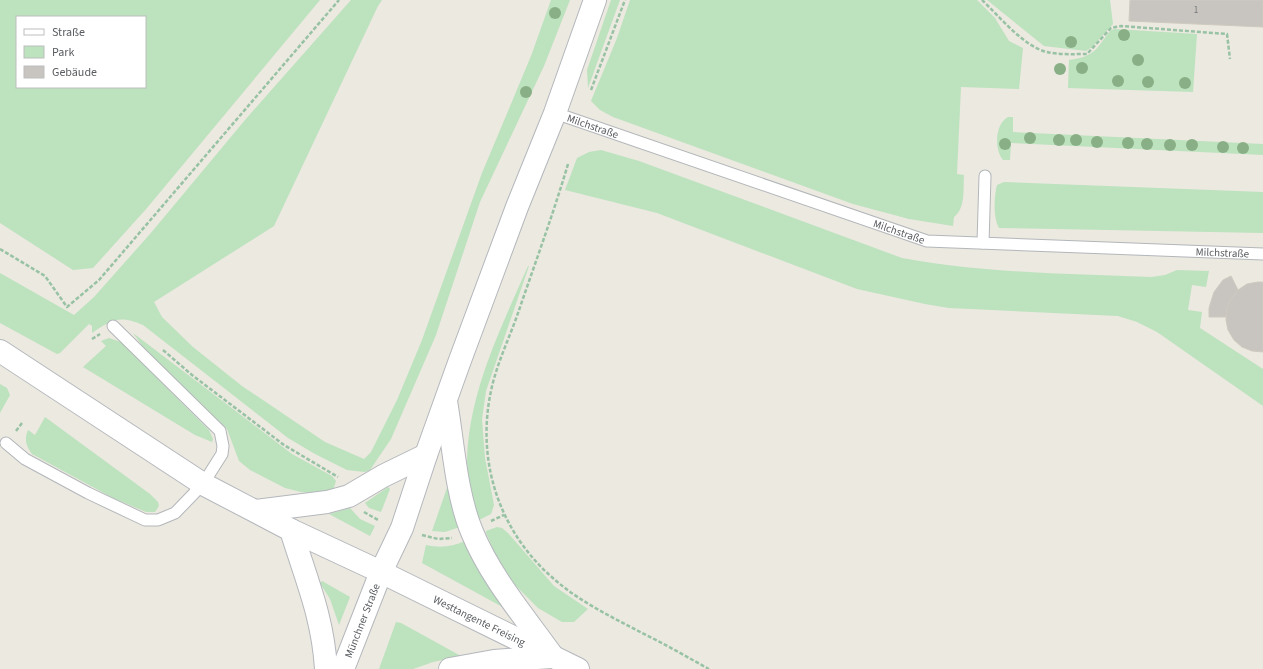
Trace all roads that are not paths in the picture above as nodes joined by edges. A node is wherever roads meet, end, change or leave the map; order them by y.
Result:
1 (595, 0) edge
2 (554, 113) junction
3 (985, 176) dead end
4 (983, 243) junction
5 (1263, 254) edge
6 (113, 326) road end
7 (0, 351) edge
8 (446, 400) junction
9 (6, 443) dead end
10 (426, 455) junction
11 (203, 484) junction
12 (256, 511) junction
13 (291, 530) junction
14 (381, 572) junction
15 (552, 657) junction
16 (326, 669) edge
17 (343, 669) edge
18 (450, 669) edge
19 (578, 669) edge

1 - 2 main road, Münchner Straße
2 - 4 lane, Milchstraße
2 - 8 main road, Münchner Straße
3 - 4 lane
4 - 5 lane, Milchstraße
6 - 11 lane
7 - 11 main road, Westtangente Freising
8 - 10 main road, Münchner Straße
8 - 15 main road
9 - 11 lane
10 - 12 main road
10 - 14 main road, Münchner Straße
11 - 12 main road, Westtangente Freising
12 - 13 main road, Westtangente Freising
13 - 14 main road, Westtangente Freising
13 - 16 main road
14 - 15 main road, Westtangente Freising
14 - 17 main road, Münchner Straße
15 - 18 main road
15 - 19 main road, Westtangente Freising

